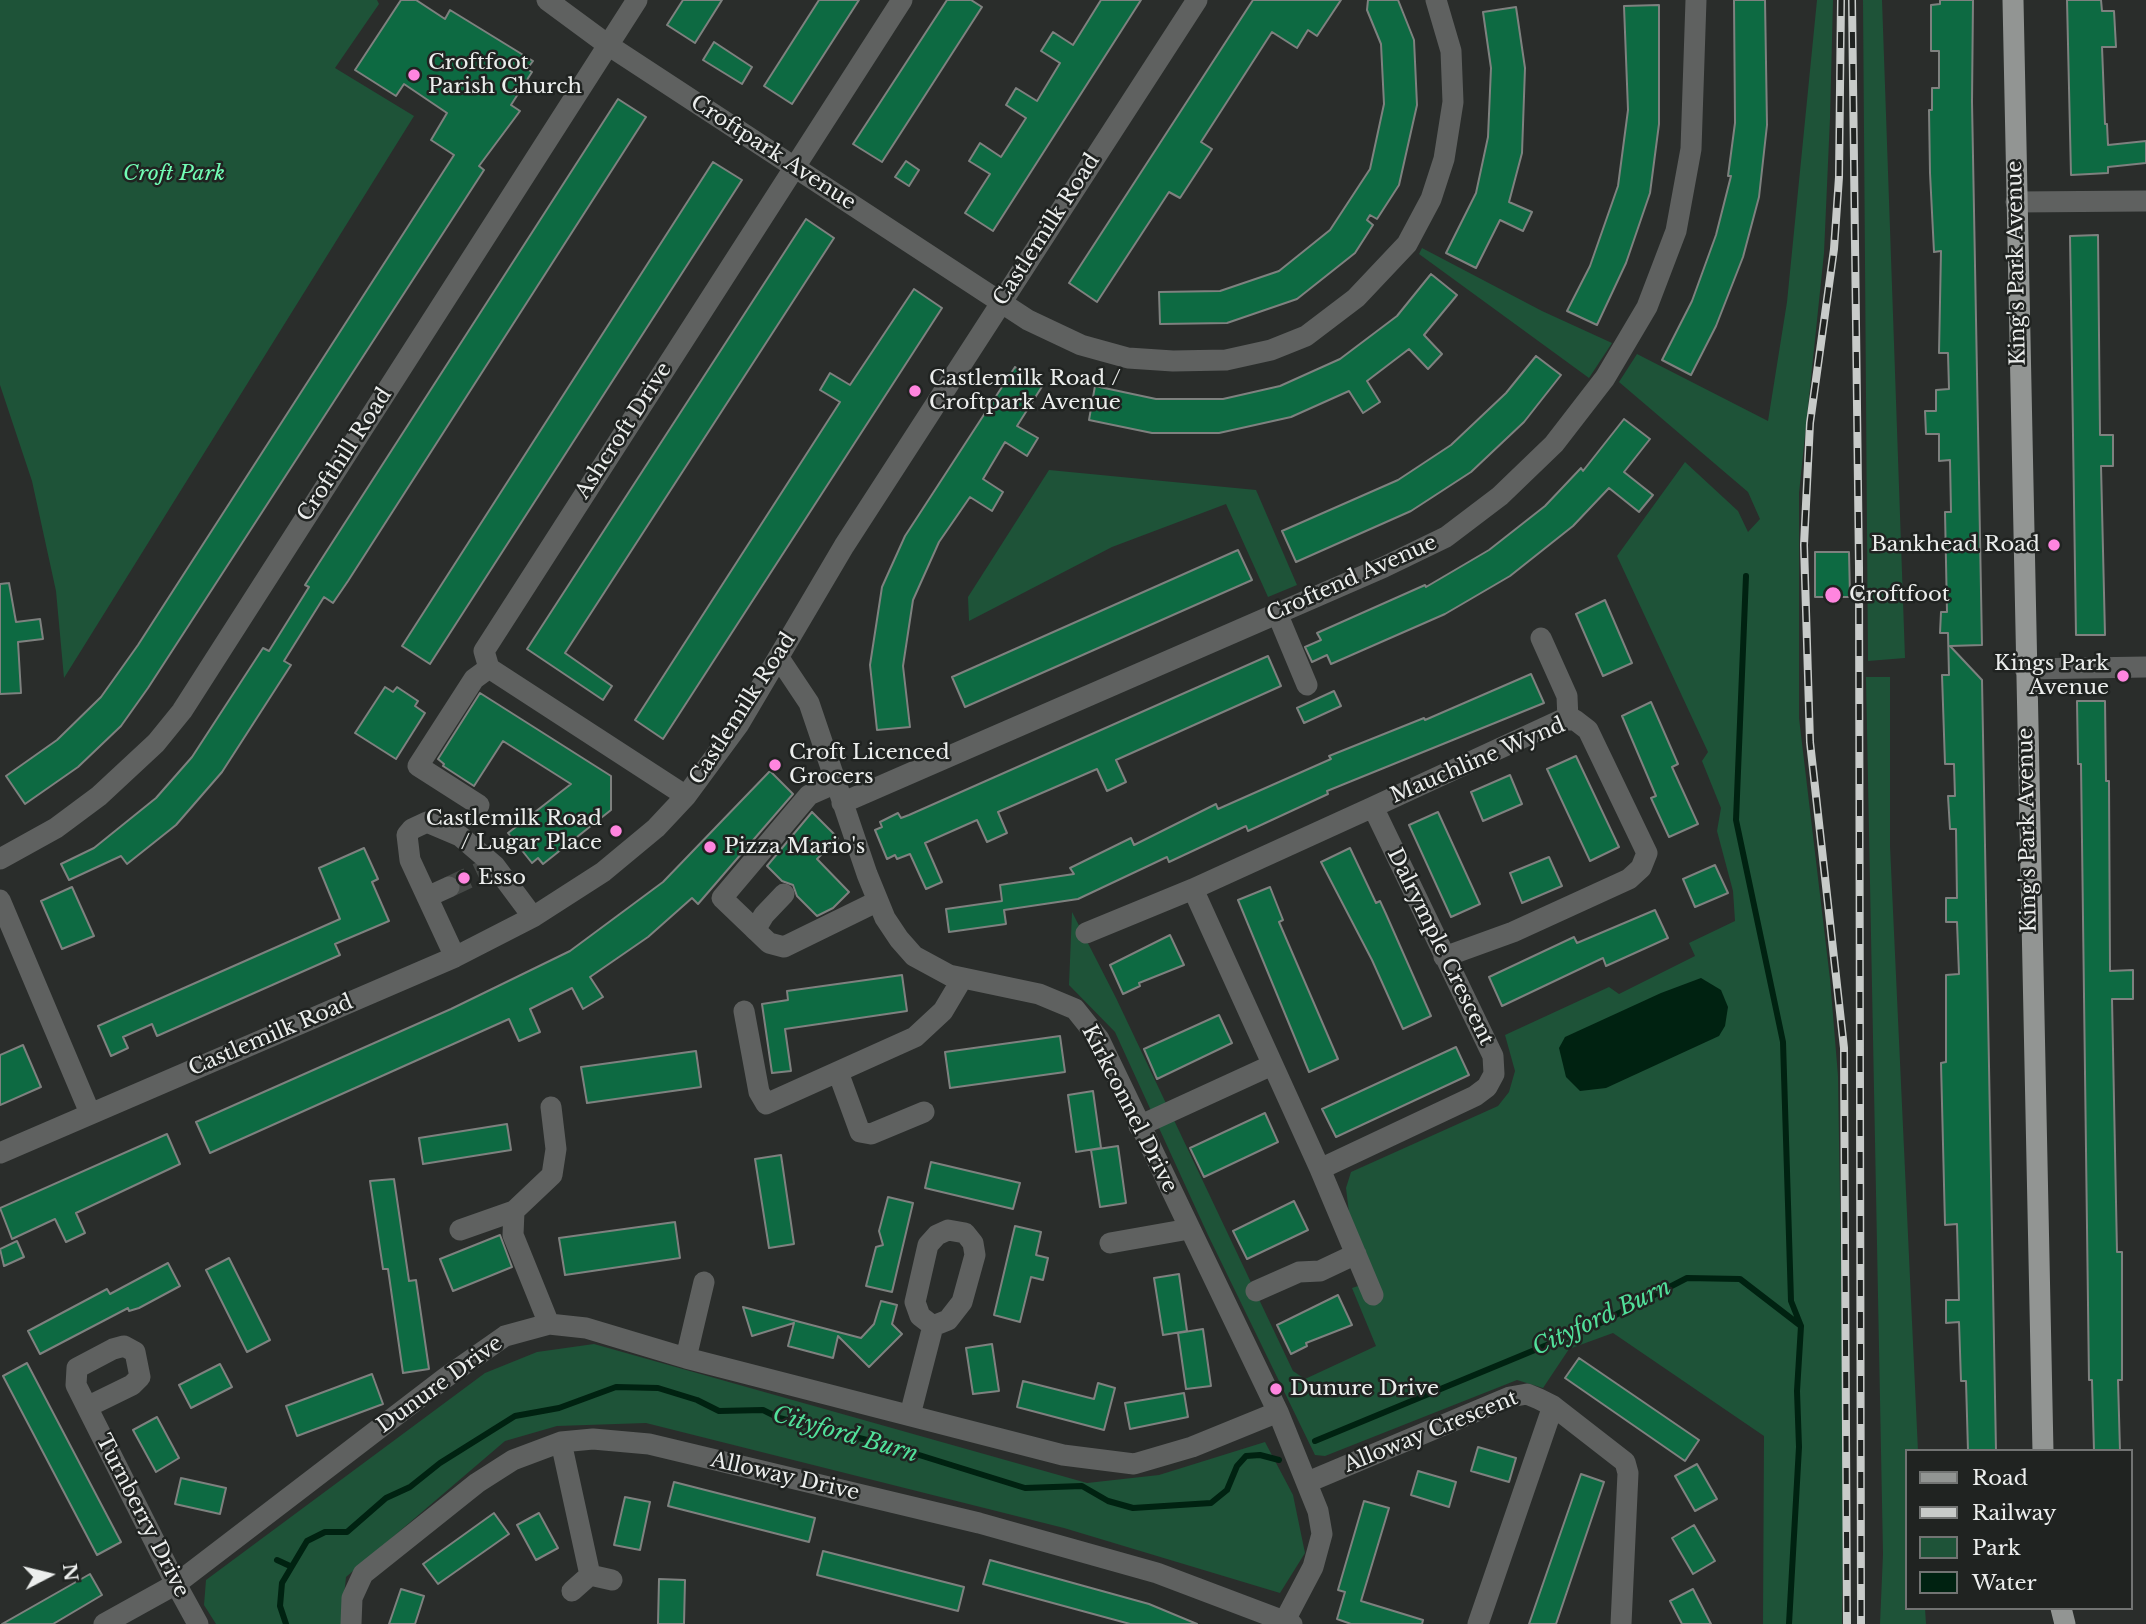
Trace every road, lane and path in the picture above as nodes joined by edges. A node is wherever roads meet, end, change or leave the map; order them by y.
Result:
1 (547, 0) edge
2 (637, 0) edge
3 (902, 0) edge
4 (1197, 0) edge
5 (1436, 0) edge
6 (1696, 0) edge
7 (2013, 0) edge
8 (608, 45) junction
9 (794, 166) junction
10 (2146, 201) edge
11 (2016, 202) junction
12 (1000, 302) junction
13 (1276, 613) junction
14 (1541, 638) dead end
15 (779, 658) junction
16 (2146, 667) edge
17 (489, 668) junction
18 (2025, 669) junction
19 (1308, 684) dead end
20 (1568, 720) junction
21 (838, 793) junction
22 (686, 796) junction
23 (480, 805) dead end
24 (1373, 807) junction
25 (0, 859) edge
26 (449, 887) tunnel mouth
27 (1193, 889) junction
28 (784, 894) dead end
29 (427, 897) junction
30 (0, 900) edge
31 (878, 901) junction
32 (533, 917) junction
33 (755, 930) junction
34 (1086, 933) dead end
35 (455, 957) junction
36 (1444, 957) junction
37 (962, 979) junction
38 (744, 1012) dead end
39 (1272, 1065) junction
40 (838, 1072) junction
41 (551, 1107) dead end
42 (924, 1112) dead end
43 (90, 1113) junction
44 (1139, 1126) junction
45 (0, 1153) edge
46 (1320, 1169) junction
47 (514, 1210) junction
48 (1189, 1229) junction
49 (460, 1230) dead end
50 (1110, 1243) dead end
51 (1356, 1254) junction
52 (704, 1282) dead end
53 (1256, 1291) dead end
54 (1373, 1295) dead end
55 (549, 1324) junction
56 (933, 1326) dead end
57 (686, 1358) junction
58 (1553, 1406) junction
59 (87, 1407) dead end
60 (1278, 1412) junction
61 (910, 1415) junction
62 (561, 1442) junction
63 (2043, 1449) edge
64 (1308, 1482) junction
65 (590, 1575) junction
66 (612, 1580) dead end
67 (176, 1584) junction
68 (572, 1591) dead end
69 (1287, 1623) edge
70 (104, 1624) edge
71 (198, 1624) edge
72 (351, 1624) edge
73 (1478, 1624) edge
74 (1621, 1624) edge

1 - 8 street, Croftpark Avenue
2 - 8 street, Crofthill Road
3 - 9 street, Ashcroft Drive
4 - 12 street, Castlemilk Road
5 - 12 street, Croftpark Avenue
6 - 13 street, Croftend Avenue
7 - 11 main road, King's Park Avenue
8 - 9 street, Croftpark Avenue
8 - 25 street, Crofthill Road
9 - 12 street, Croftpark Avenue
9 - 17 street, Ashcroft Drive
10 - 11 street
11 - 18 main road, King's Park Avenue
12 - 15 street, Castlemilk Road
13 - 19 street
13 - 21 street, Croftend Avenue
14 - 20 street
15 - 21 street, Kirkconnel Drive
15 - 22 street, Castlemilk Road
16 - 18 street
17 - 22 street
17 - 23 street
18 - 63 main road, King's Park Avenue
20 - 24 street, Mauchline Wynd
20 - 36 street, Mauchline Wynd
21 - 31 street, Kirkconnel Drive
21 - 33 street, Croftend Avenue
22 - 32 street, Castlemilk Road
24 - 27 street
24 - 36 street, Dalrymple Crescent
26 - 29 street
27 - 34 street
27 - 39 street
28 - 33 street
29 - 32 street
29 - 35 street
30 - 43 street
31 - 33 street
31 - 37 street, Kirkconnel Drive
32 - 35 street, Castlemilk Road
35 - 43 street, Castlemilk Road
36 - 46 street, Dalrymple Crescent
37 - 40 street
37 - 44 street, Kirkconnel Drive
38 - 40 street
39 - 44 street
39 - 46 street
40 - 42 street
41 - 47 street
43 - 45 street, Castlemilk Road
44 - 48 street, Kirkconnel Drive
46 - 51 street
47 - 49 street
47 - 55 street
48 - 50 street
48 - 60 street, Kirkconnel Drive
51 - 53 street
51 - 54 street
52 - 57 street
55 - 57 street, Dunure Drive
55 - 67 street, Dunure Drive
56 - 61 street
57 - 61 street, Dunure Drive
58 - 64 street, Alloway Crescent
58 - 73 street
58 - 74 street, Alloway Crescent
59 - 67 street, Turnberry Drive
60 - 61 street, Dunure Drive
60 - 64 street, Kirkconnel Drive
62 - 65 street
62 - 69 street, Alloway Drive
62 - 72 street, Alloway Drive
64 - 69 street, Kirkconnel Drive
65 - 66 street
65 - 68 street
67 - 70 street, Dunure Drive
67 - 71 street, Turnberry Drive

